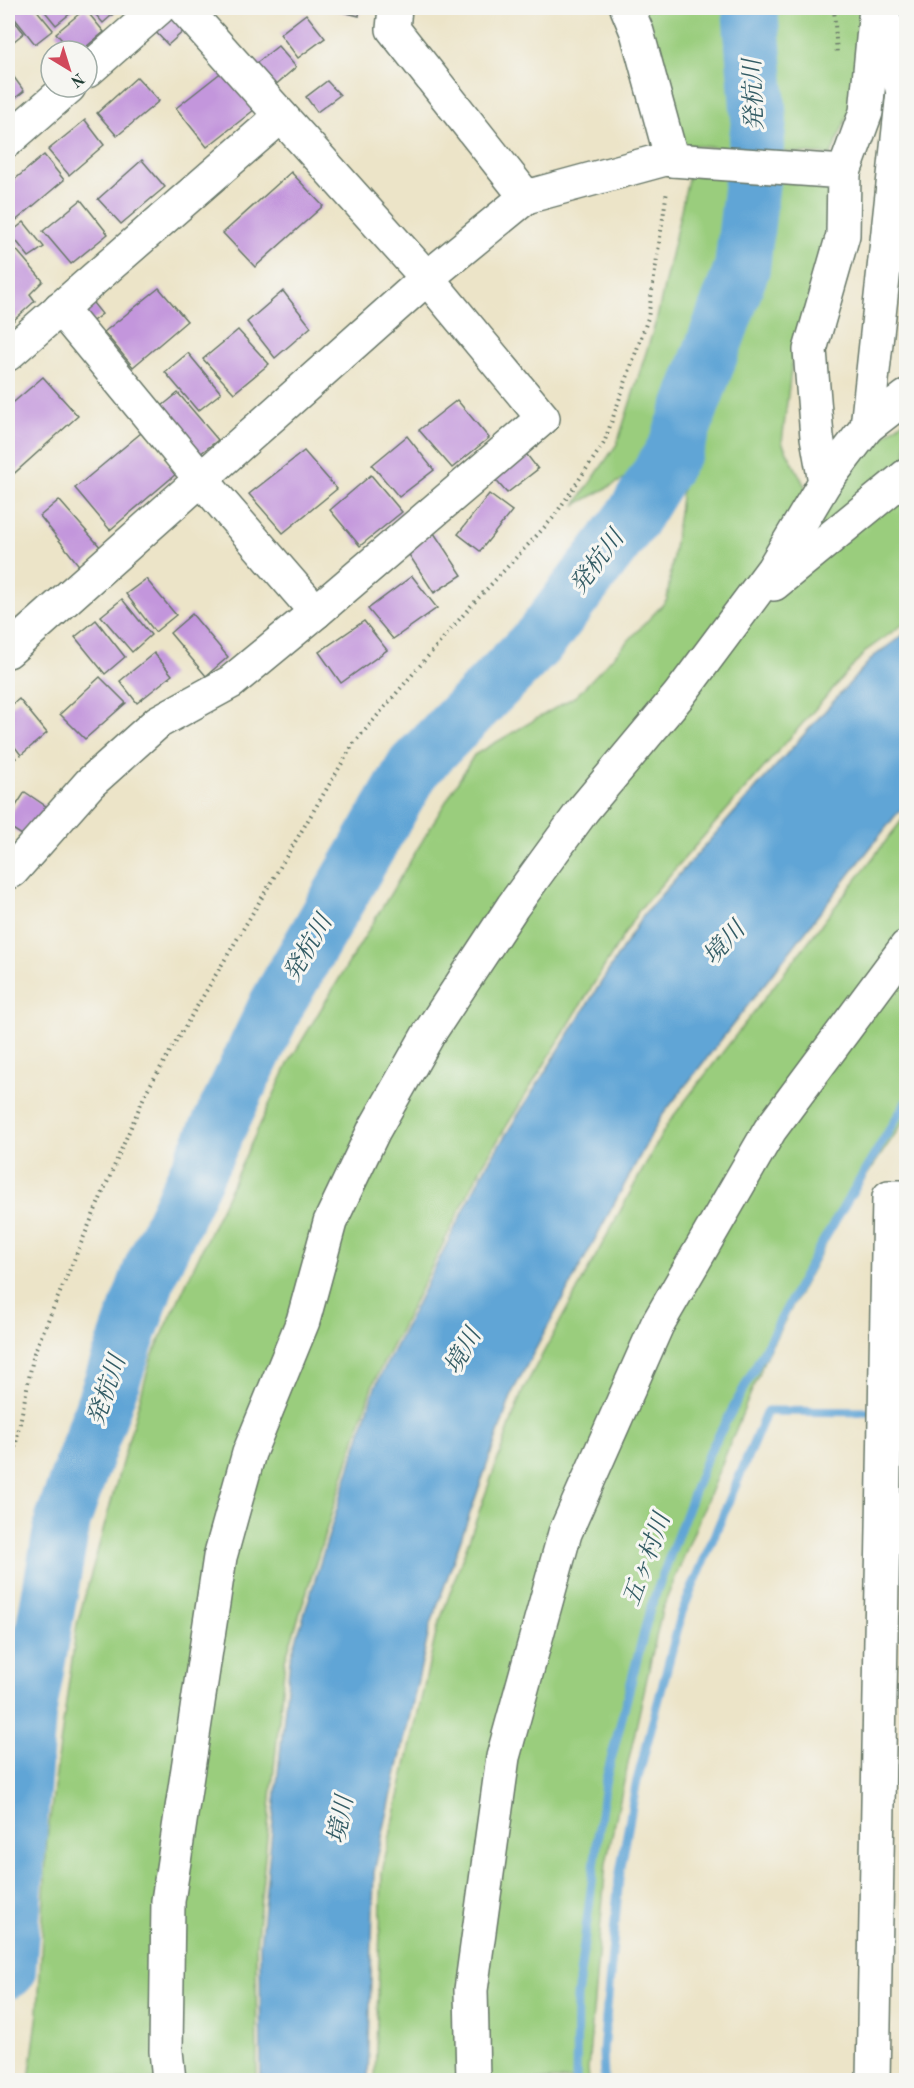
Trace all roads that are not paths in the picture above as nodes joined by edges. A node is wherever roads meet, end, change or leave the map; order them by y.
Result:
1 (159, 8) edge
2 (184, 8) edge
3 (395, 8) edge
4 (627, 8) edge
5 (876, 8) edge
6 (881, 8) edge
7 (99, 60) edge
8 (904, 92) edge
9 (55, 99) edge
10 (281, 116) junction
11 (8, 141) edge
12 (673, 160) junction
13 (843, 172) junction
14 (526, 197) junction
15 (427, 278) junction
16 (60, 308) junction
17 (8, 354) edge
18 (906, 397) edge
19 (867, 427) junction
20 (906, 476) edge
21 (200, 478) junction
22 (825, 482) junction
23 (745, 608) junction
24 (316, 612) junction
25 (8, 651) edge
26 (9, 871) edge
27 (906, 947) edge
28 (906, 1197) edge
29 (169, 2080) edge
30 (473, 2080) edge
31 (873, 2080) edge

1 - 7 street
2 - 10 street
3 - 14 street
4 - 12 street
5 - 13 street
6 - 8 street
8 - 19 street
9 - 11 street
10 - 15 street
10 - 16 street
12 - 13 street
12 - 14 street
13 - 22 street
14 - 15 street
15 - 21 street
15 - 24 street
16 - 17 street
16 - 21 street
18 - 19 street
19 - 22 street
20 - 23 street
21 - 24 street
21 - 25 street
22 - 23 street
23 - 29 street
24 - 26 street
27 - 30 street
28 - 31 street

